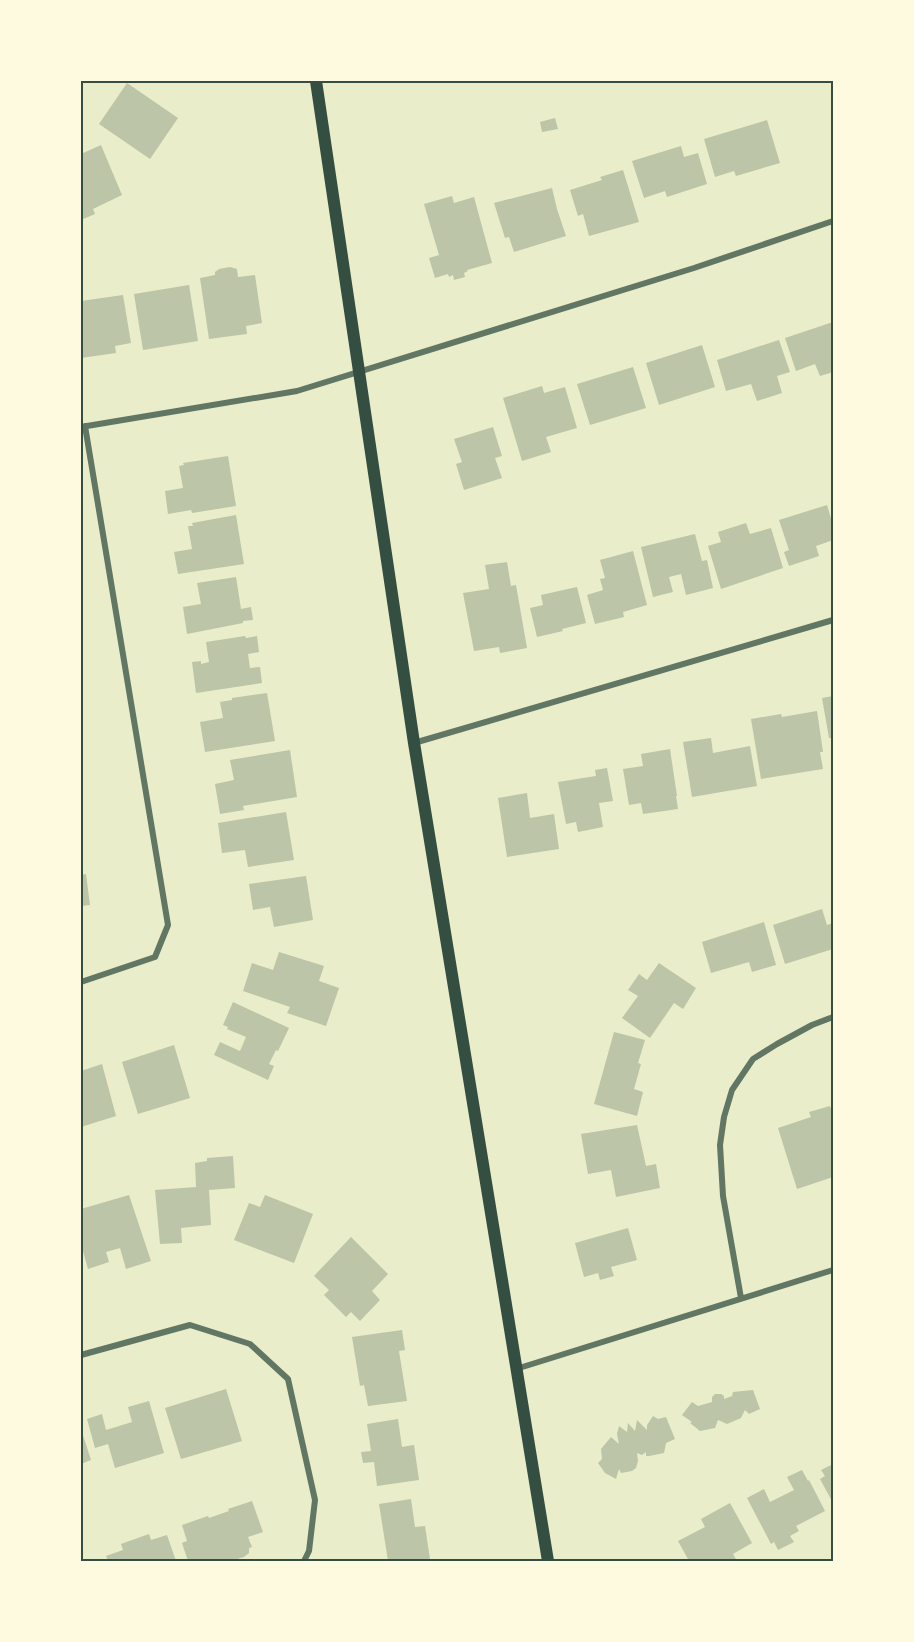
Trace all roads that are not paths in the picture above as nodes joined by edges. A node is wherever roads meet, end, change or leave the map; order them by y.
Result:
1 (316, 81) edge
2 (833, 221) edge
3 (360, 373) junction
4 (83, 427) edge
5 (833, 620) edge
6 (414, 743) junction
7 (81, 982) edge
8 (833, 1017) edge
9 (833, 1270) edge
10 (741, 1298) junction
11 (81, 1355) edge
12 (516, 1369) junction
13 (304, 1561) edge
14 (548, 1561) edge

1 - 3 main road
2 - 3 street
3 - 4 street
3 - 6 main road
4 - 7 street
5 - 6 street
6 - 12 main road
8 - 10 street
9 - 10 street
10 - 12 street
11 - 13 street
12 - 14 main road

